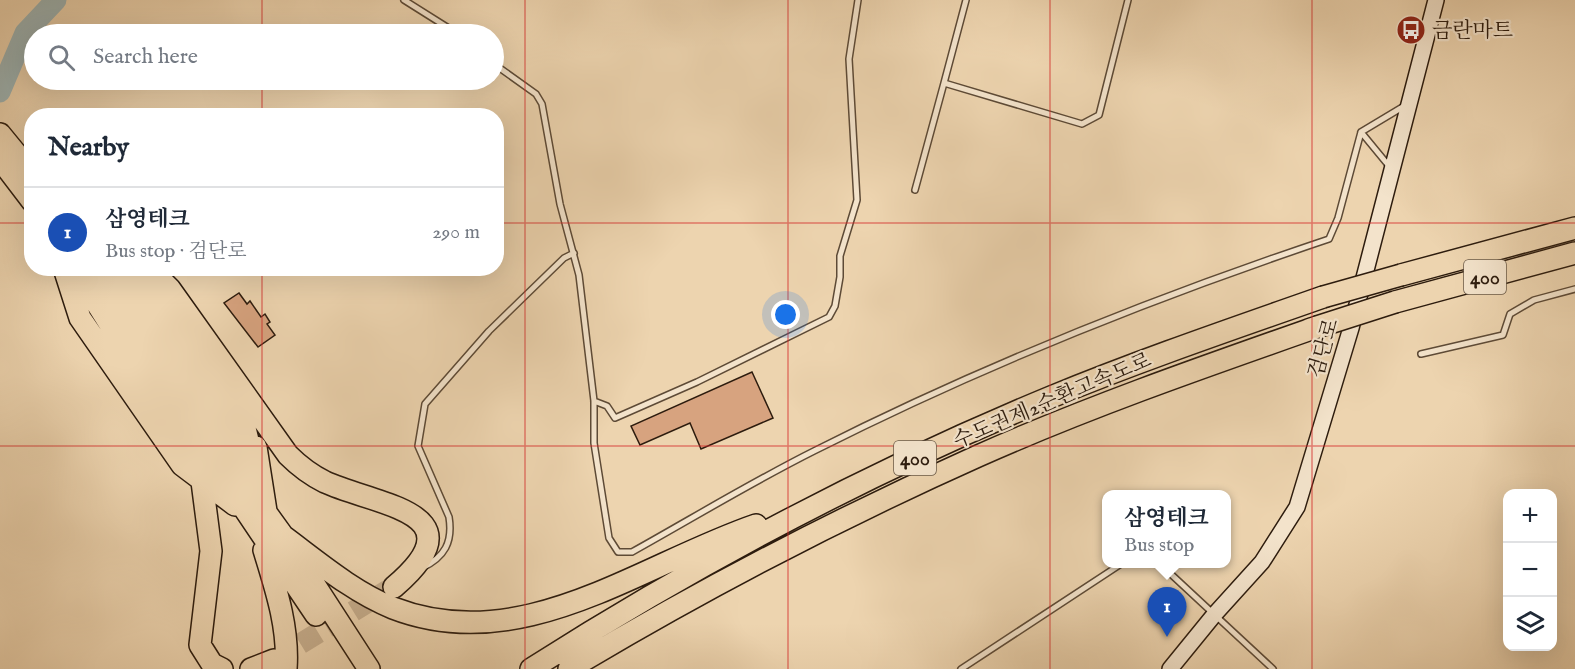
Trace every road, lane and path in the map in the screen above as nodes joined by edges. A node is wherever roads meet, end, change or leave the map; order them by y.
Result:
1 (404, 0) edge
2 (858, 0) edge
3 (966, 0) edge
4 (1128, 0) edge
5 (1437, 0) edge
6 (442, 24) edge
7 (504, 71) edge
8 (944, 83) junction
9 (1410, 102) junction
10 (1361, 132) junction
11 (0, 134) edge
12 (0, 159) edge
13 (1392, 170) junction
14 (24, 171) edge
15 (24, 172) edge
16 (915, 190) dead end
17 (1575, 228) edge
18 (574, 253) junction
19 (1575, 253) edge
20 (67, 276) edge
21 (73, 276) edge
22 (80, 276) edge
23 (85, 276) edge
24 (101, 276) edge
25 (111, 276) edge
26 (121, 276) edge
27 (130, 276) edge
28 (140, 276) edge
29 (152, 276) edge
30 (156, 276) edge
31 (1575, 290) edge
32 (1421, 354) dead end
33 (594, 401) junction
34 (191, 429) junction
35 (199, 466) junction
36 (824, 500) junction
37 (257, 519) junction
38 (283, 536) junction
39 (1115, 568) edge
40 (1164, 568) edge
41 (401, 581) joint
42 (1214, 615) junction
43 (280, 665) edge
44 (222, 669) edge
45 (251, 669) edge
46 (352, 669) edge
47 (369, 669) edge
48 (531, 669) edge
49 (569, 669) edge
50 (961, 669) edge
51 (1170, 669) edge
52 (1273, 669) edge

1 - 6 lane
2 - 33 lane
3 - 8 lane
4 - 8 lane
5 - 9 main road, 검단로
7 - 18 lane
8 - 16 lane
9 - 10 lane
9 - 13 main road, 검단로
10 - 13 lane
10 - 33 lane
11 - 14 highway
12 - 15 highway
13 - 42 main road, 검단로
17 - 36 highway, 수도권제2순환고속도로 / 400, bridge
18 - 33 lane
18 - 41 lane
19 - 49 highway, 수도권제2순환고속도로 / 400, bridge
20 - 35 highway
21 - 35 highway
22 - 35 highway
23 - 34 highway
24 - 37 highway
25 - 37 highway
26 - 37 highway
27 - 37 highway
28 - 37 highway
29 - 37 highway
30 - 41 highway
31 - 32 lane
34 - 35 highway
34 - 37 highway
35 - 37 highway
35 - 37 highway
35 - 44 highway
36 - 38 highway
36 - 48 highway, 수도권제2순환고속도로 / 400
37 - 38 highway
37 - 43 highway
37 - 46 highway
38 - 47 highway
39 - 50 lane
40 - 42 lane
42 - 51 main road, 검단로
42 - 52 lane
43 - 45 highway

